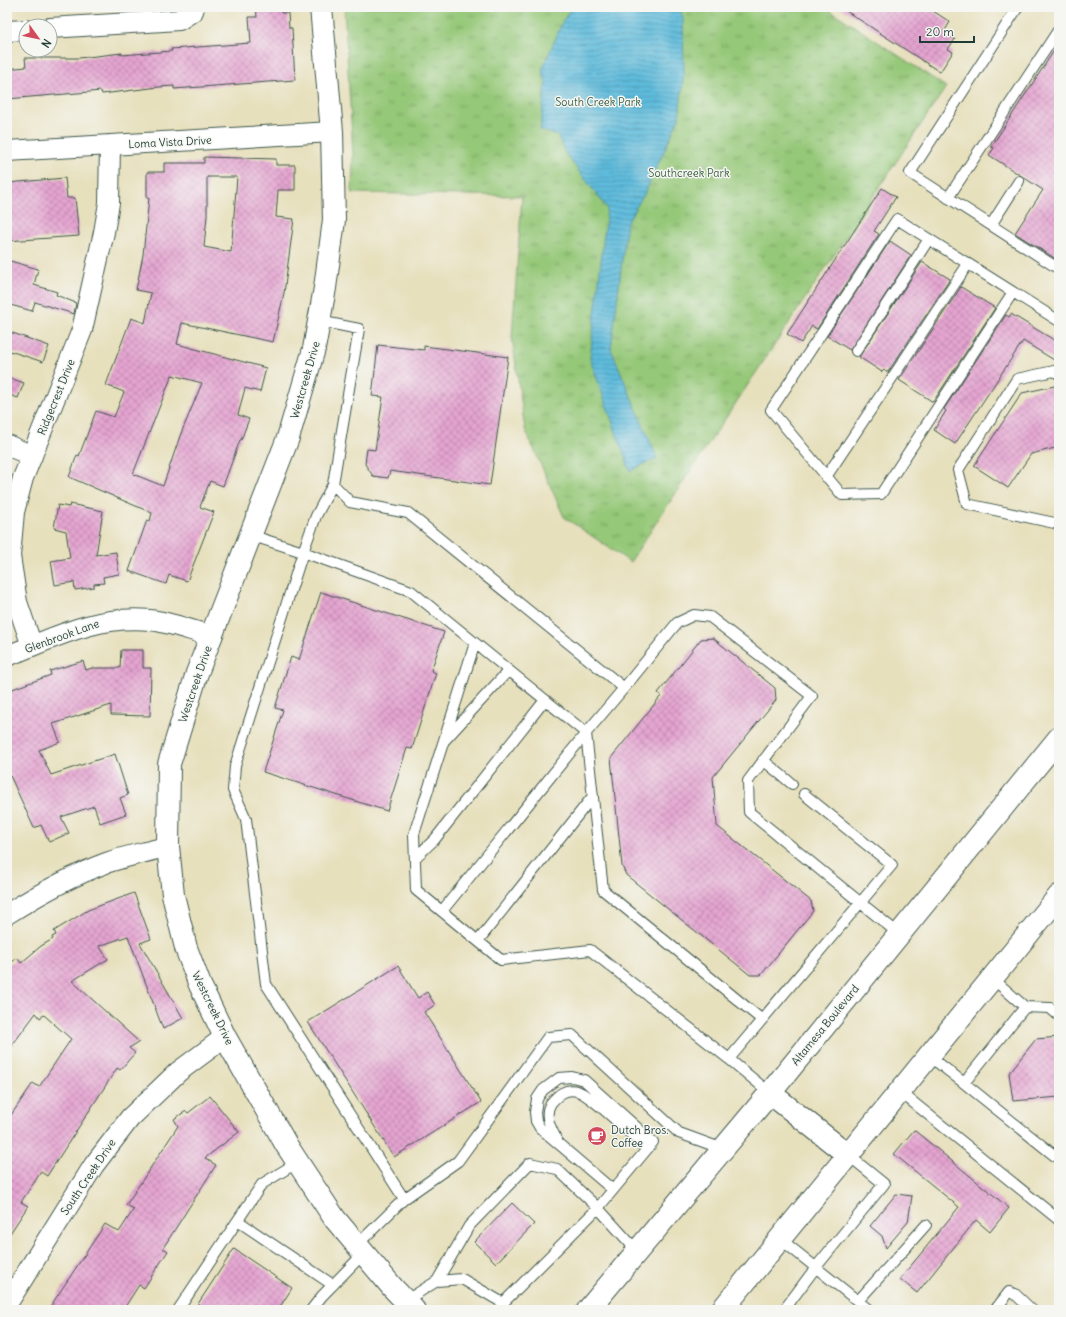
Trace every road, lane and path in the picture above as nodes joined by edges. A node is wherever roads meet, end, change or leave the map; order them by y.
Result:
1 (194, 7) edge
2 (321, 7) edge
3 (1018, 7) edge
4 (58, 28) edge
5 (1059, 29) edge
6 (18, 30) edge
7 (7, 31) edge
8 (332, 132) junction
9 (110, 145) junction
10 (7, 151) edge
11 (1019, 181) dead end
12 (948, 198) junction
13 (991, 225) junction
14 (929, 239) junction
15 (968, 264) junction
16 (1059, 269) edge
17 (1013, 292) junction
18 (320, 321) junction
19 (1059, 321) edge
20 (856, 352) dead end
21 (1059, 374) edge
22 (7, 445) edge
23 (32, 456) junction
24 (826, 477) junction
25 (333, 484) junction
26 (1059, 524) edge
27 (250, 535) junction
28 (303, 552) junction
29 (212, 636) junction
30 (475, 643) junction
31 (32, 646) junction
32 (7, 656) edge
33 (508, 671) junction
34 (624, 688) junction
35 (545, 700) junction
36 (586, 733) junction
37 (1059, 738) edge
38 (443, 742) junction
39 (763, 760) junction
40 (792, 784) dead end
41 (804, 794) dead end
42 (593, 796) junction
43 (168, 846) junction
44 (415, 858) junction
45 (1059, 896) edge
46 (861, 903) junction
47 (442, 911) junction
48 (7, 914) edge
49 (899, 934) junction
50 (478, 941) junction
51 (992, 978) junction
52 (1025, 1007) junction
53 (1059, 1016) edge
54 (762, 1019) junction
55 (225, 1037) junction
56 (928, 1056) junction
57 (729, 1059) junction
58 (964, 1083) junction
59 (899, 1091) junction
60 (770, 1093) junction
61 (559, 1144) junction
62 (650, 1146) junction
63 (723, 1149) junction
64 (1059, 1151) edge
65 (847, 1154) junction
66 (298, 1162) junction
67 (613, 1190) junction
68 (404, 1199) junction
69 (598, 1208) junction
70 (1059, 1220) edge
71 (238, 1221) junction
72 (926, 1225) dead end
73 (779, 1238) junction
74 (360, 1249) junction
75 (637, 1251) junction
76 (816, 1267) junction
77 (437, 1281) junction
78 (333, 1285) junction
79 (858, 1301) junction
80 (7, 1304) edge
81 (410, 1306) edge
82 (178, 1310) edge
83 (312, 1310) edge
84 (588, 1310) edge
85 (722, 1310) edge
86 (784, 1310) edge
87 (869, 1310) edge
88 (994, 1310) edge
89 (1032, 1310) edge

1 - 4 street
2 - 8 street, Westcreek Drive
3 - 12 lane
5 - 12 lane
6 - 7 street
8 - 9 street, Loma Vista Drive
8 - 18 street, Westcreek Drive
9 - 10 street, Loma Vista Drive
9 - 23 street, Ridgecrest Drive
11 - 13 lane
12 - 13 lane
13 - 16 lane
14 - 15 lane
14 - 20 lane
14 - 24 lane
15 - 17 lane
15 - 24 lane
17 - 19 lane
17 - 24 lane
18 - 25 lane
18 - 27 street, Westcreek Drive
21 - 26 lane
22 - 23 street
23 - 31 street, Ridgecrest Drive
25 - 28 lane
25 - 34 lane
27 - 28 lane
27 - 29 street, Westcreek Drive
28 - 30 lane
28 - 68 lane
29 - 31 street, Glenbrook Lane
29 - 43 street, Westcreek Drive
30 - 33 lane
30 - 38 lane
31 - 32 street, Glenbrook Lane
33 - 35 lane
33 - 38 lane
34 - 36 lane
34 - 39 lane
35 - 36 lane
35 - 44 lane
36 - 42 lane
36 - 47 lane
37 - 49 street, Altamesa Boulevard
38 - 44 lane
39 - 40 lane
39 - 46 lane
41 - 46 lane
42 - 50 lane
42 - 54 lane
43 - 48 street
43 - 55 street, Westcreek Drive
44 - 47 lane
45 - 51 street
46 - 49 lane
46 - 54 lane
47 - 50 lane
49 - 60 street, Altamesa Boulevard
50 - 57 lane
51 - 52 lane
51 - 56 street
52 - 53 lane
52 - 58 lane
54 - 57 lane
55 - 66 street, Westcreek Drive
55 - 80 street, South Creek Drive
56 - 58 lane
56 - 59 street
57 - 60 lane
58 - 64 lane
59 - 65 street
59 - 70 lane
60 - 63 street, Altamesa Boulevard
60 - 65 street
61 - 62 lane
61 - 62 lane
61 - 67 lane
62 - 67 lane
63 - 68 lane
63 - 75 street, Altamesa Boulevard
65 - 73 street
65 - 76 lane
66 - 71 lane
66 - 74 street, Westcreek Drive
67 - 69 lane
68 - 74 lane
69 - 75 lane
69 - 77 lane
69 - 77 lane
71 - 78 lane
71 - 82 lane
72 - 79 lane
73 - 76 lane
73 - 85 street
74 - 78 lane
74 - 81 street, Westcreek Drive
75 - 84 street, Altamesa Boulevard
76 - 79 lane
76 - 86 lane
77 - 81 lane
78 - 83 lane
79 - 87 lane
88 - 89 lane

